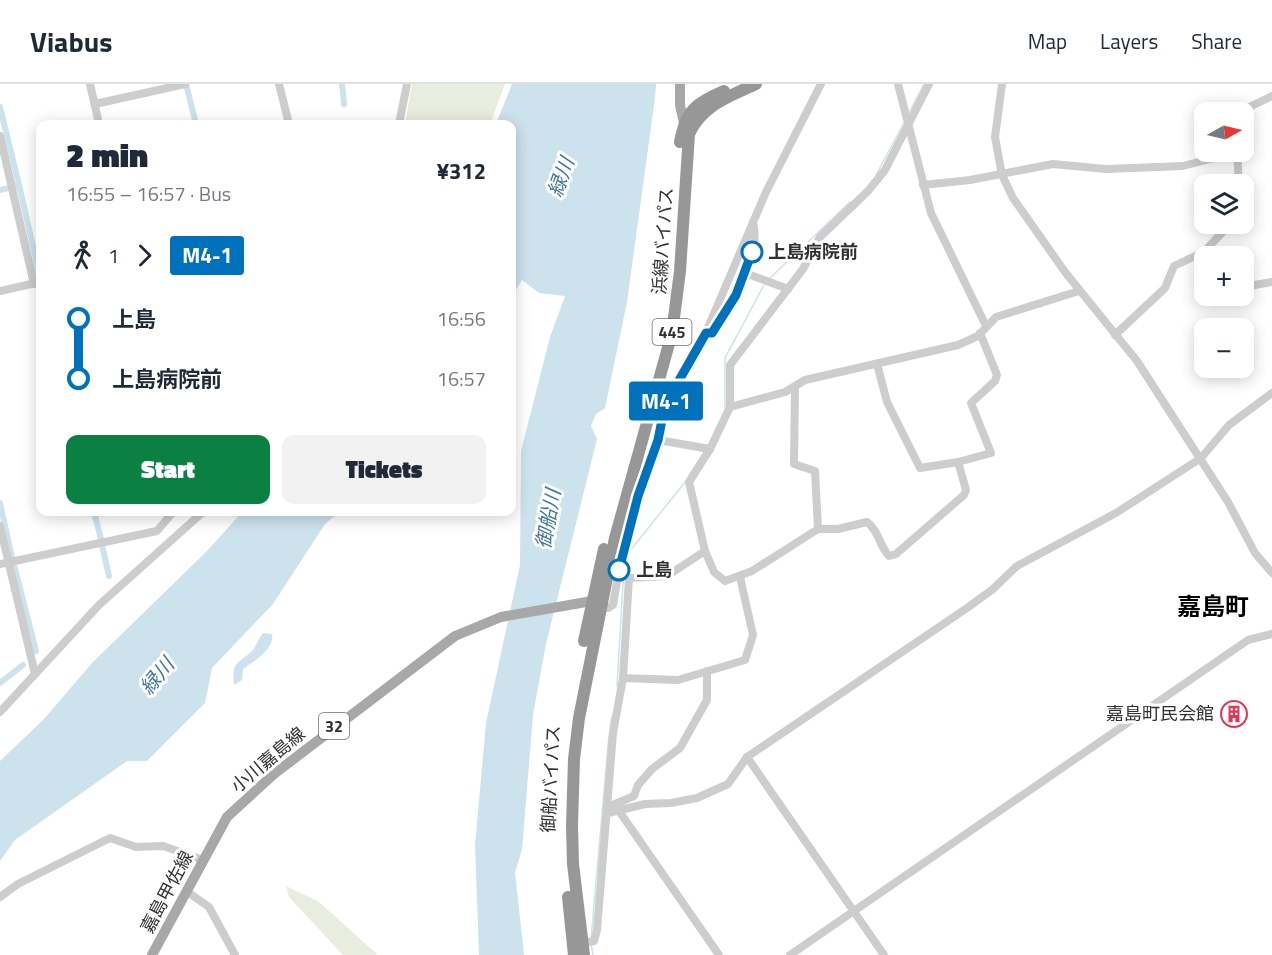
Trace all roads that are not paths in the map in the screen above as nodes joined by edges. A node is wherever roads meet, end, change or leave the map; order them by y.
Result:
1 (90, 84) edge
2 (185, 84) edge
3 (279, 84) edge
4 (407, 84) edge
5 (680, 84) edge
6 (738, 84) edge
7 (756, 84) edge
8 (821, 84) edge
9 (898, 84) edge
10 (928, 84) edge
11 (1002, 84) edge
12 (1272, 96) edge
13 (95, 104) junction
14 (1254, 105) edge
15 (98, 120) edge
16 (288, 120) edge
17 (400, 120) edge
18 (908, 121) junction
19 (686, 129) junction
20 (0, 136) edge
21 (1198, 162) edge
22 (1002, 175) junction
23 (923, 185) junction
24 (753, 222) junction
25 (1221, 234) edge
26 (1210, 246) edge
27 (1194, 255) edge
28 (745, 273) junction
29 (36, 279) edge
30 (1272, 282) edge
31 (36, 283) edge
32 (1254, 285) edge
33 (788, 289) junction
34 (0, 291) edge
35 (1079, 291) junction
36 (983, 329) junction
37 (706, 333) junction
38 (1115, 334) junction
39 (877, 364) junction
40 (795, 387) junction
41 (1272, 393) edge
42 (730, 406) junction
43 (658, 440) junction
44 (710, 449) junction
45 (1201, 458) junction
46 (958, 462) junction
47 (170, 516) edge
48 (199, 516) edge
49 (0, 526) edge
50 (818, 529) junction
51 (705, 551) junction
52 (4, 563) edge
53 (1272, 573) edge
54 (740, 577) junction
55 (587, 605) junction
56 (1272, 634) edge
57 (707, 671) junction
58 (35, 674) junction
59 (623, 678) junction
60 (0, 712) edge
61 (747, 757) junction
62 (608, 810) junction
63 (619, 811) junction
64 (211, 844) joint
65 (203, 860) junction
66 (186, 891) junction
67 (0, 897) edge
68 (853, 910) junction
69 (578, 950) edge
70 (152, 955) edge
71 (235, 955) edge
72 (719, 955) edge
73 (789, 955) edge
74 (884, 955) edge

1 - 13 street
2 - 13 street
3 - 16 street
4 - 17 street
5 - 19 main road
6 - 19 highway
7 - 19 highway
8 - 24 street
9 - 18 street
10 - 18 street
11 - 22 street
12 - 14 street
13 - 15 street
18 - 23 street
18 - 33 street
19 - 55 highway, 浜線バイパス / 445
20 - 29 street
21 - 22 street
22 - 23 street
22 - 35 street
23 - 36 street
24 - 28 street
24 - 37 street
25 - 26 street
27 - 38 street
28 - 33 street
28 - 37 street
30 - 32 street
31 - 34 street
33 - 42 street
35 - 36 street
35 - 38 street
36 - 39 street
36 - 46 street
37 - 43 street
38 - 45 street
39 - 40 street
39 - 46 street
40 - 42 street
40 - 50 street
41 - 45 street
42 - 44 street
43 - 44 street
43 - 55 street
44 - 51 street
45 - 53 street
45 - 61 street
46 - 50 street
47 - 52 street
48 - 58 street
49 - 52 street
50 - 54 street
51 - 54 street
51 - 59 street
52 - 58 street
54 - 57 street
55 - 64 main road, 小川嘉島線 / 32
55 - 69 highway, 御船バイパス / 445
56 - 68 street
57 - 59 street
57 - 62 street
58 - 60 street
59 - 62 street
61 - 63 street
61 - 68 street
62 - 63 street
62 - 69 street
63 - 72 street
64 - 65 main road, 嘉島甲佐線
65 - 66 main road, 嘉島甲佐線
65 - 67 street
66 - 70 main road, 嘉島甲佐線
66 - 71 street
68 - 73 street
68 - 74 street

